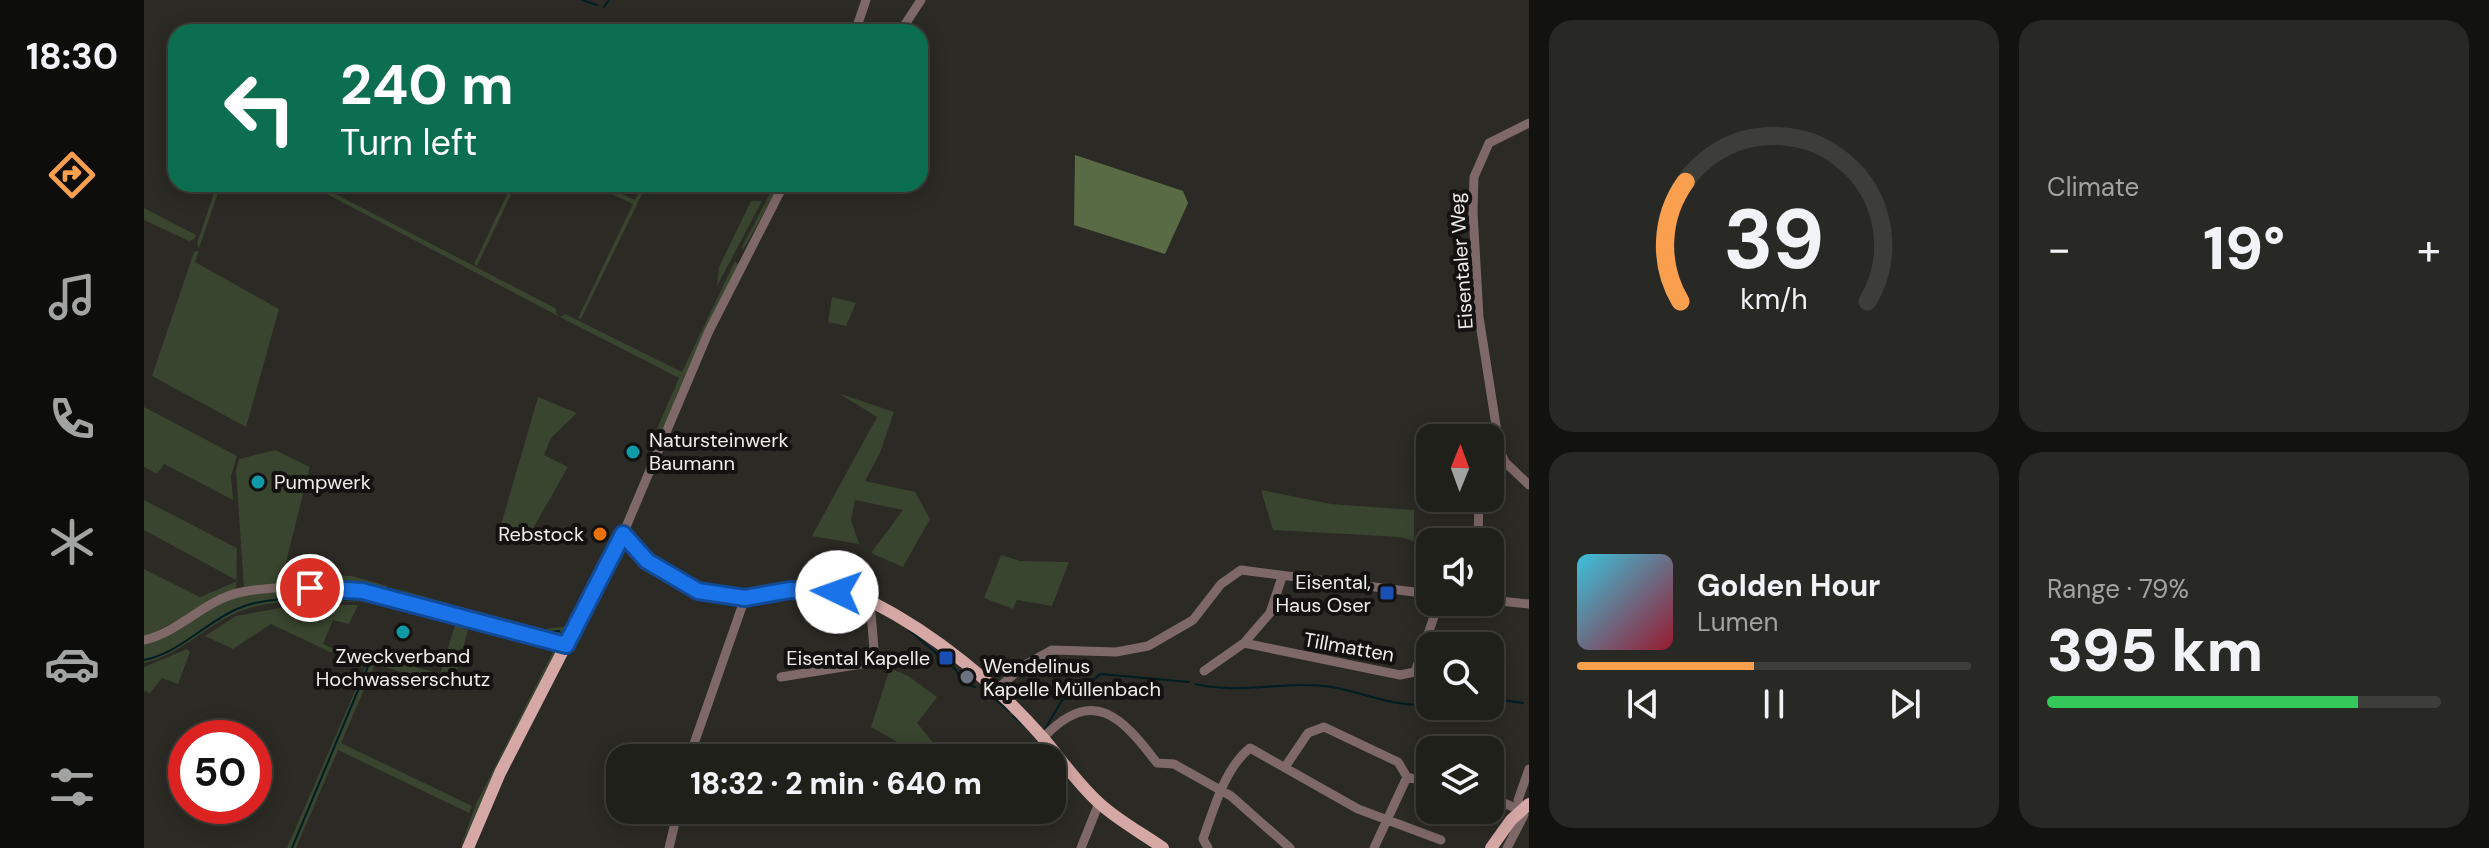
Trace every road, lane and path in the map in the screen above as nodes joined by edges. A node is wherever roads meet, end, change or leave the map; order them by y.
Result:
1 (866, 0) edge
2 (921, 0) edge
3 (858, 24) edge
4 (905, 24) edge
5 (1529, 123) edge
6 (780, 192) edge
7 (1498, 424) edge
8 (1504, 460) edge
9 (1529, 485) edge
10 (623, 534) junction
11 (614, 552) junction
12 (647, 561) junction
13 (1282, 577) junction
14 (1416, 592) edge
15 (745, 598) junction
16 (1504, 601) edge
17 (1529, 604) edge
18 (869, 605) junction
19 (144, 640) edge
20 (1244, 643) junction
21 (566, 645) junction
22 (1416, 670) edge
23 (1204, 671) dead end
24 (781, 677) dead end
25 (995, 691) junction
26 (1043, 738) junction
27 (694, 744) edge
28 (1285, 767) junction
29 (1529, 769) edge
30 (1407, 777) junction
31 (1416, 779) edge
32 (1221, 791) junction
33 (1504, 801) edge
34 (1099, 803) junction
35 (1524, 807) edge
36 (1387, 821) junction
37 (675, 824) edge
38 (1441, 840) dead end
39 (468, 848) edge
40 (669, 848) edge
41 (1081, 848) edge
42 (1163, 848) edge
43 (1208, 848) edge
44 (1290, 848) edge
45 (1374, 848) edge
46 (1491, 848) edge
47 (1507, 848) edge

1 - 3 street
2 - 4 street
5 - 7 street, Eisentaler Weg
6 - 10 street
8 - 9 street
10 - 11 main road
10 - 12 main road
11 - 12 main road
11 - 21 main road
12 - 15 main road
13 - 14 street
13 - 20 street
13 - 25 street
15 - 18 main road
15 - 27 street
16 - 17 street
18 - 24 street
18 - 25 main road
19 - 21 street
20 - 22 street, Tillmatten
20 - 23 street
21 - 39 main road
25 - 26 main road
26 - 32 street
26 - 34 main road
28 - 30 street
28 - 32 street
28 - 36 street
29 - 35 street
30 - 31 street
30 - 36 street
32 - 43 street
32 - 44 street
33 - 35 street
34 - 41 street
34 - 42 main road
35 - 46 main road
35 - 47 street
36 - 38 street
36 - 45 street
37 - 40 street

